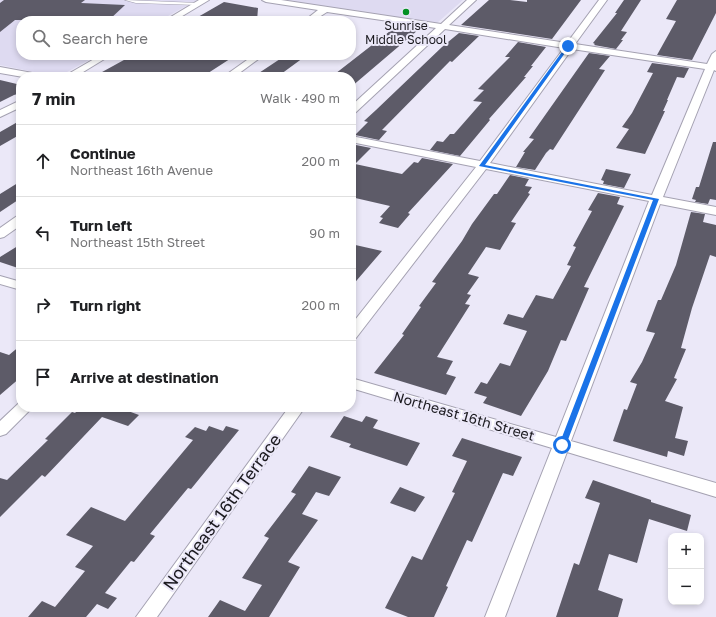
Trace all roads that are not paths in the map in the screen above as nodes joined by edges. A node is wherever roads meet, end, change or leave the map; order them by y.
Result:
1 (127, 0) edge
2 (185, 0) edge
3 (266, 0) edge
4 (472, 0) edge
5 (603, 0) edge
6 (198, 2) edge
7 (326, 9) junction
8 (176, 16) edge
9 (316, 16) edge
10 (443, 27) junction
11 (568, 46) junction
12 (716, 54) edge
13 (98, 60) edge
14 (253, 60) edge
15 (713, 68) edge
16 (0, 70) edge
17 (77, 72) edge
18 (235, 72) edge
19 (16, 73) edge
20 (16, 106) edge
21 (356, 106) edge
22 (0, 114) edge
23 (356, 140) edge
24 (482, 166) junction
25 (656, 199) junction
26 (716, 211) edge
27 (16, 223) edge
28 (0, 234) edge
29 (0, 280) edge
30 (16, 285) edge
31 (356, 329) edge
32 (356, 384) edge
33 (20, 412) edge
34 (294, 412) edge
35 (0, 430) edge
36 (562, 445) junction
37 (716, 490) edge
38 (146, 617) edge
39 (495, 617) edge

1 - 6 lane
2 - 6 lane
3 - 7 street
4 - 10 street
5 - 11 street
6 - 8 street
7 - 9 street
7 - 10 street
10 - 11 street
10 - 21 street
11 - 15 street
11 - 24 street
12 - 15 street
13 - 17 street
14 - 18 street
15 - 25 street
16 - 19 street
20 - 22 street
23 - 24 street
24 - 25 street
24 - 31 street
25 - 26 street
25 - 36 street
27 - 28 street
29 - 30 street
32 - 36 street, Northeast 16th Street
33 - 35 street
34 - 38 street, Northeast 16th Terrace
36 - 37 street, Northeast 16th Street
36 - 39 street

